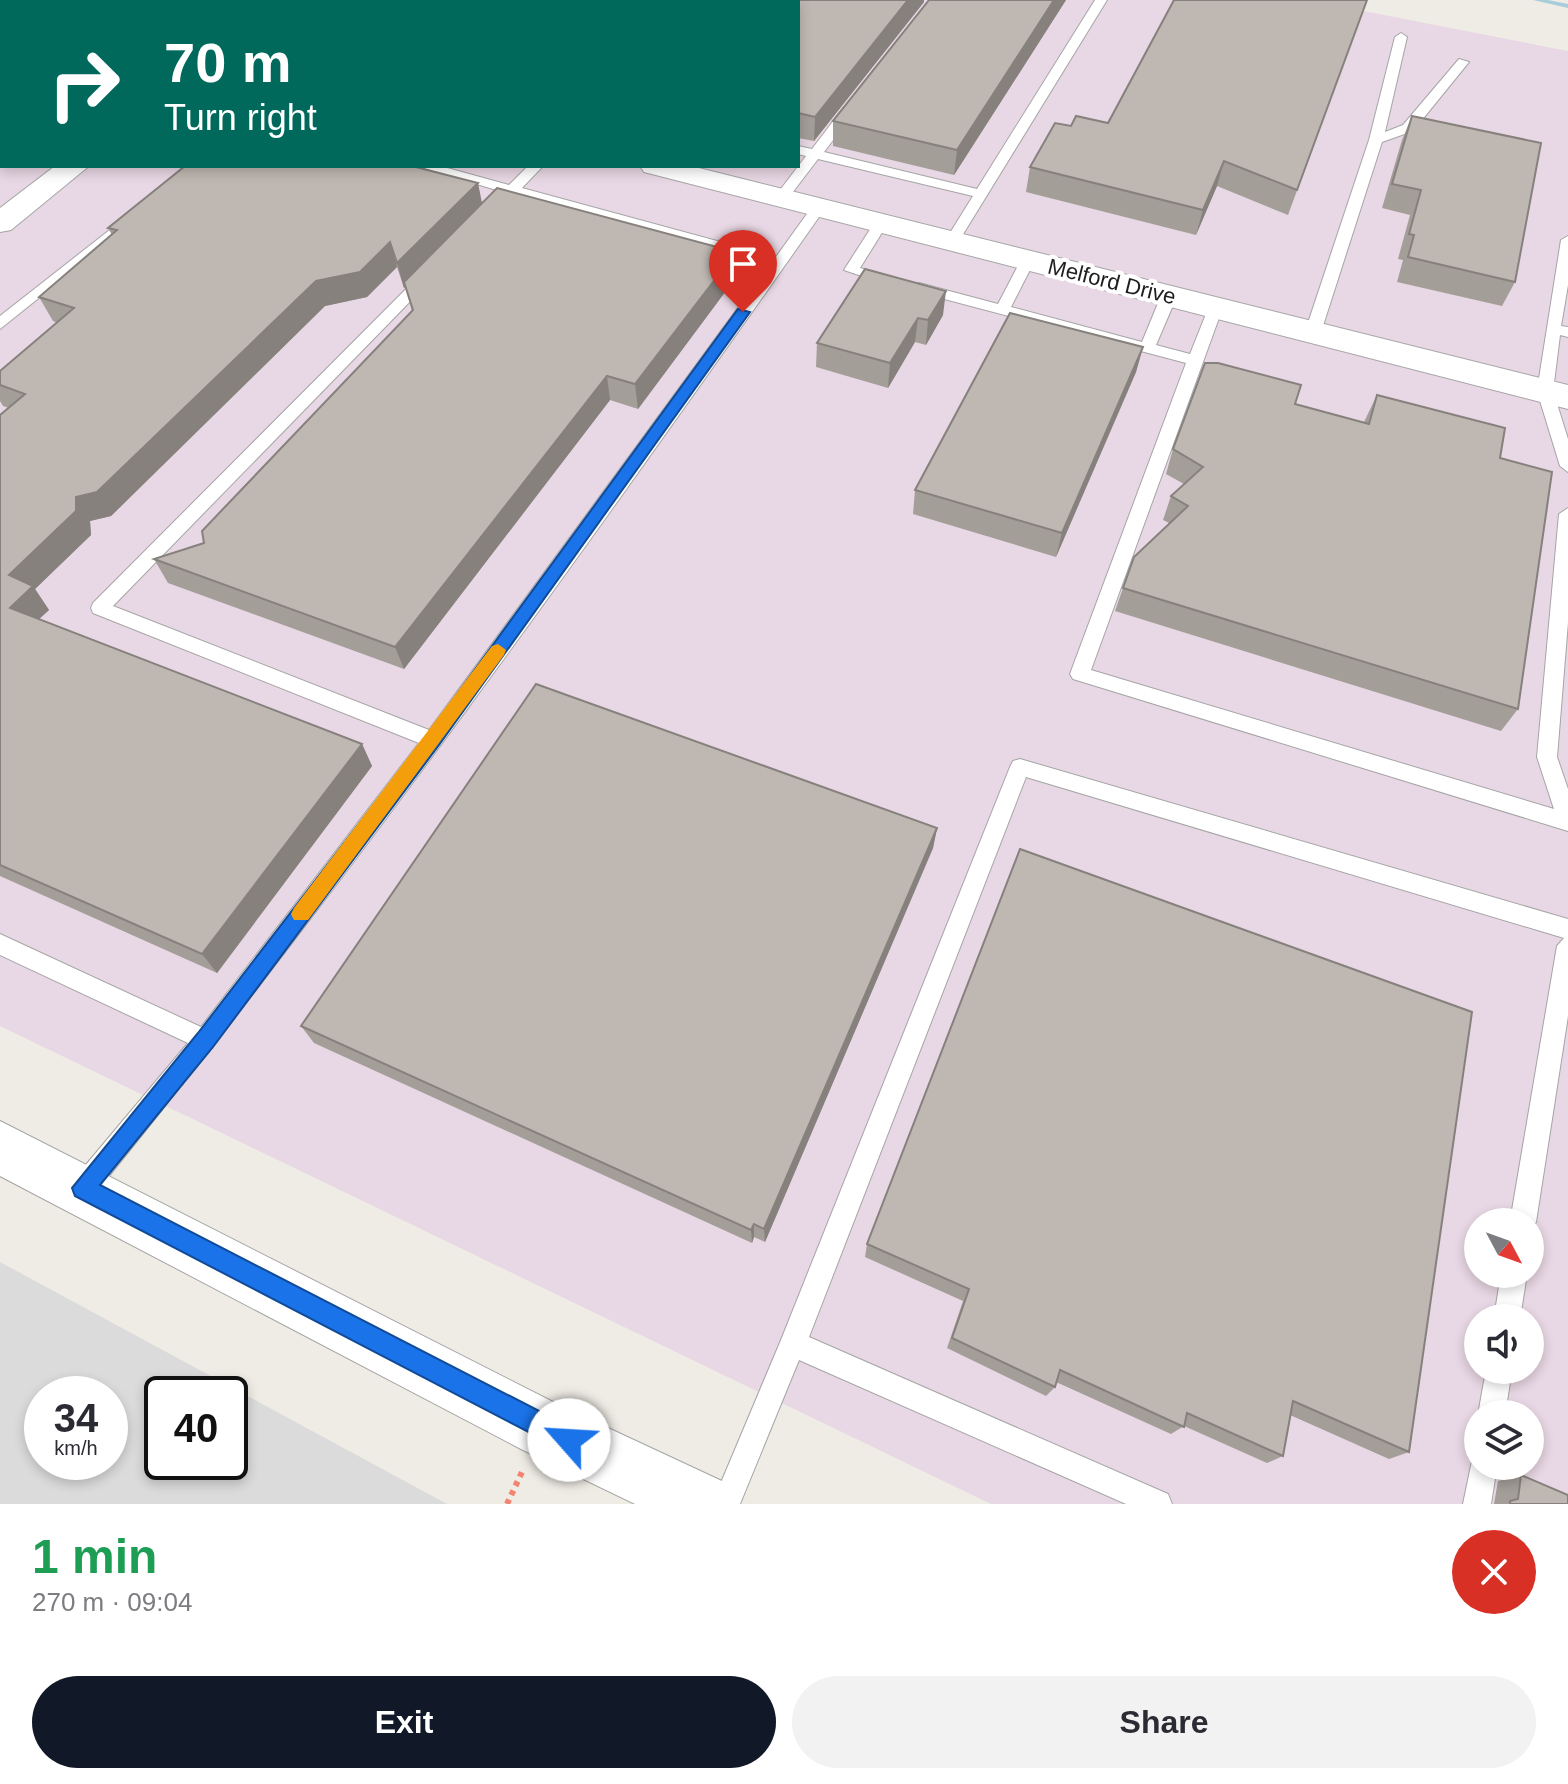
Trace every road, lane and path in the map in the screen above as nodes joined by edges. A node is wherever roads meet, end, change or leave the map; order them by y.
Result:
1 (1101, 0) edge
2 (1401, 37) dead end
3 (1463, 62) dead end
4 (861, 95) edge
5 (1376, 140) junction
6 (800, 150) edge
7 (815, 154) junction
8 (71, 168) edge
9 (431, 168) edge
10 (534, 168) edge
11 (666, 168) edge
12 (512, 190) junction
13 (980, 194) junction
14 (781, 198) junction
15 (145, 206) edge
16 (819, 207) junction
17 (0, 223) edge
18 (881, 223) junction
19 (479, 224) edge
20 (1568, 240) edge
21 (952, 241) junction
22 (1028, 260) junction
23 (779, 262) junction
24 (434, 269) edge
25 (1169, 296) junction
26 (1215, 307) junction
27 (1002, 310) junction
28 (0, 324) edge
29 (1561, 330) edge
30 (1313, 332) junction
31 (1147, 348) junction
32 (1195, 360) junction
33 (1557, 394) edge
34 (1568, 466) edge
35 (1568, 514) edge
36 (433, 740) junction
37 (1568, 821) edge
38 (1568, 929) edge
39 (0, 944) edge
40 (1568, 946) edge
41 (205, 1040) junction
42 (0, 1147) edge
43 (83, 1188) junction
44 (1525, 1208) edge
45 (793, 1344) junction
46 (1481, 1480) edge
47 (702, 1504) edge
48 (726, 1504) edge
49 (1158, 1504) edge
50 (1477, 1504) edge

1 - 13 lane
2 - 5 lane
3 - 5 lane
4 - 7 lane
5 - 30 lane
6 - 7 lane
7 - 13 lane
7 - 14 lane
8 - 17 street
9 - 12 lane
10 - 12 lane
11 - 14 street, Melford Drive
12 - 19 lane
12 - 23 lane
13 - 21 lane
14 - 16 street, Melford Drive
15 - 28 lane
16 - 18 street, Melford Drive
16 - 23 lane
18 - 21 street, Melford Drive
18 - 27 lane
20 - 29 lane
21 - 22 street, Melford Drive
22 - 25 street, Melford Drive
22 - 27 lane
23 - 36 lane
24 - 36 lane
25 - 26 street, Melford Drive
25 - 31 lane
26 - 30 street, Melford Drive
26 - 32 lane
27 - 31 lane
29 - 33 lane
30 - 33 street, Melford Drive
31 - 32 lane
32 - 37 lane
33 - 34 lane
35 - 37 lane
36 - 41 lane
38 - 45 lane
39 - 41 lane
40 - 44 lane
41 - 43 lane
42 - 43 street
43 - 47 street
45 - 48 lane
45 - 49 lane
46 - 50 lane

